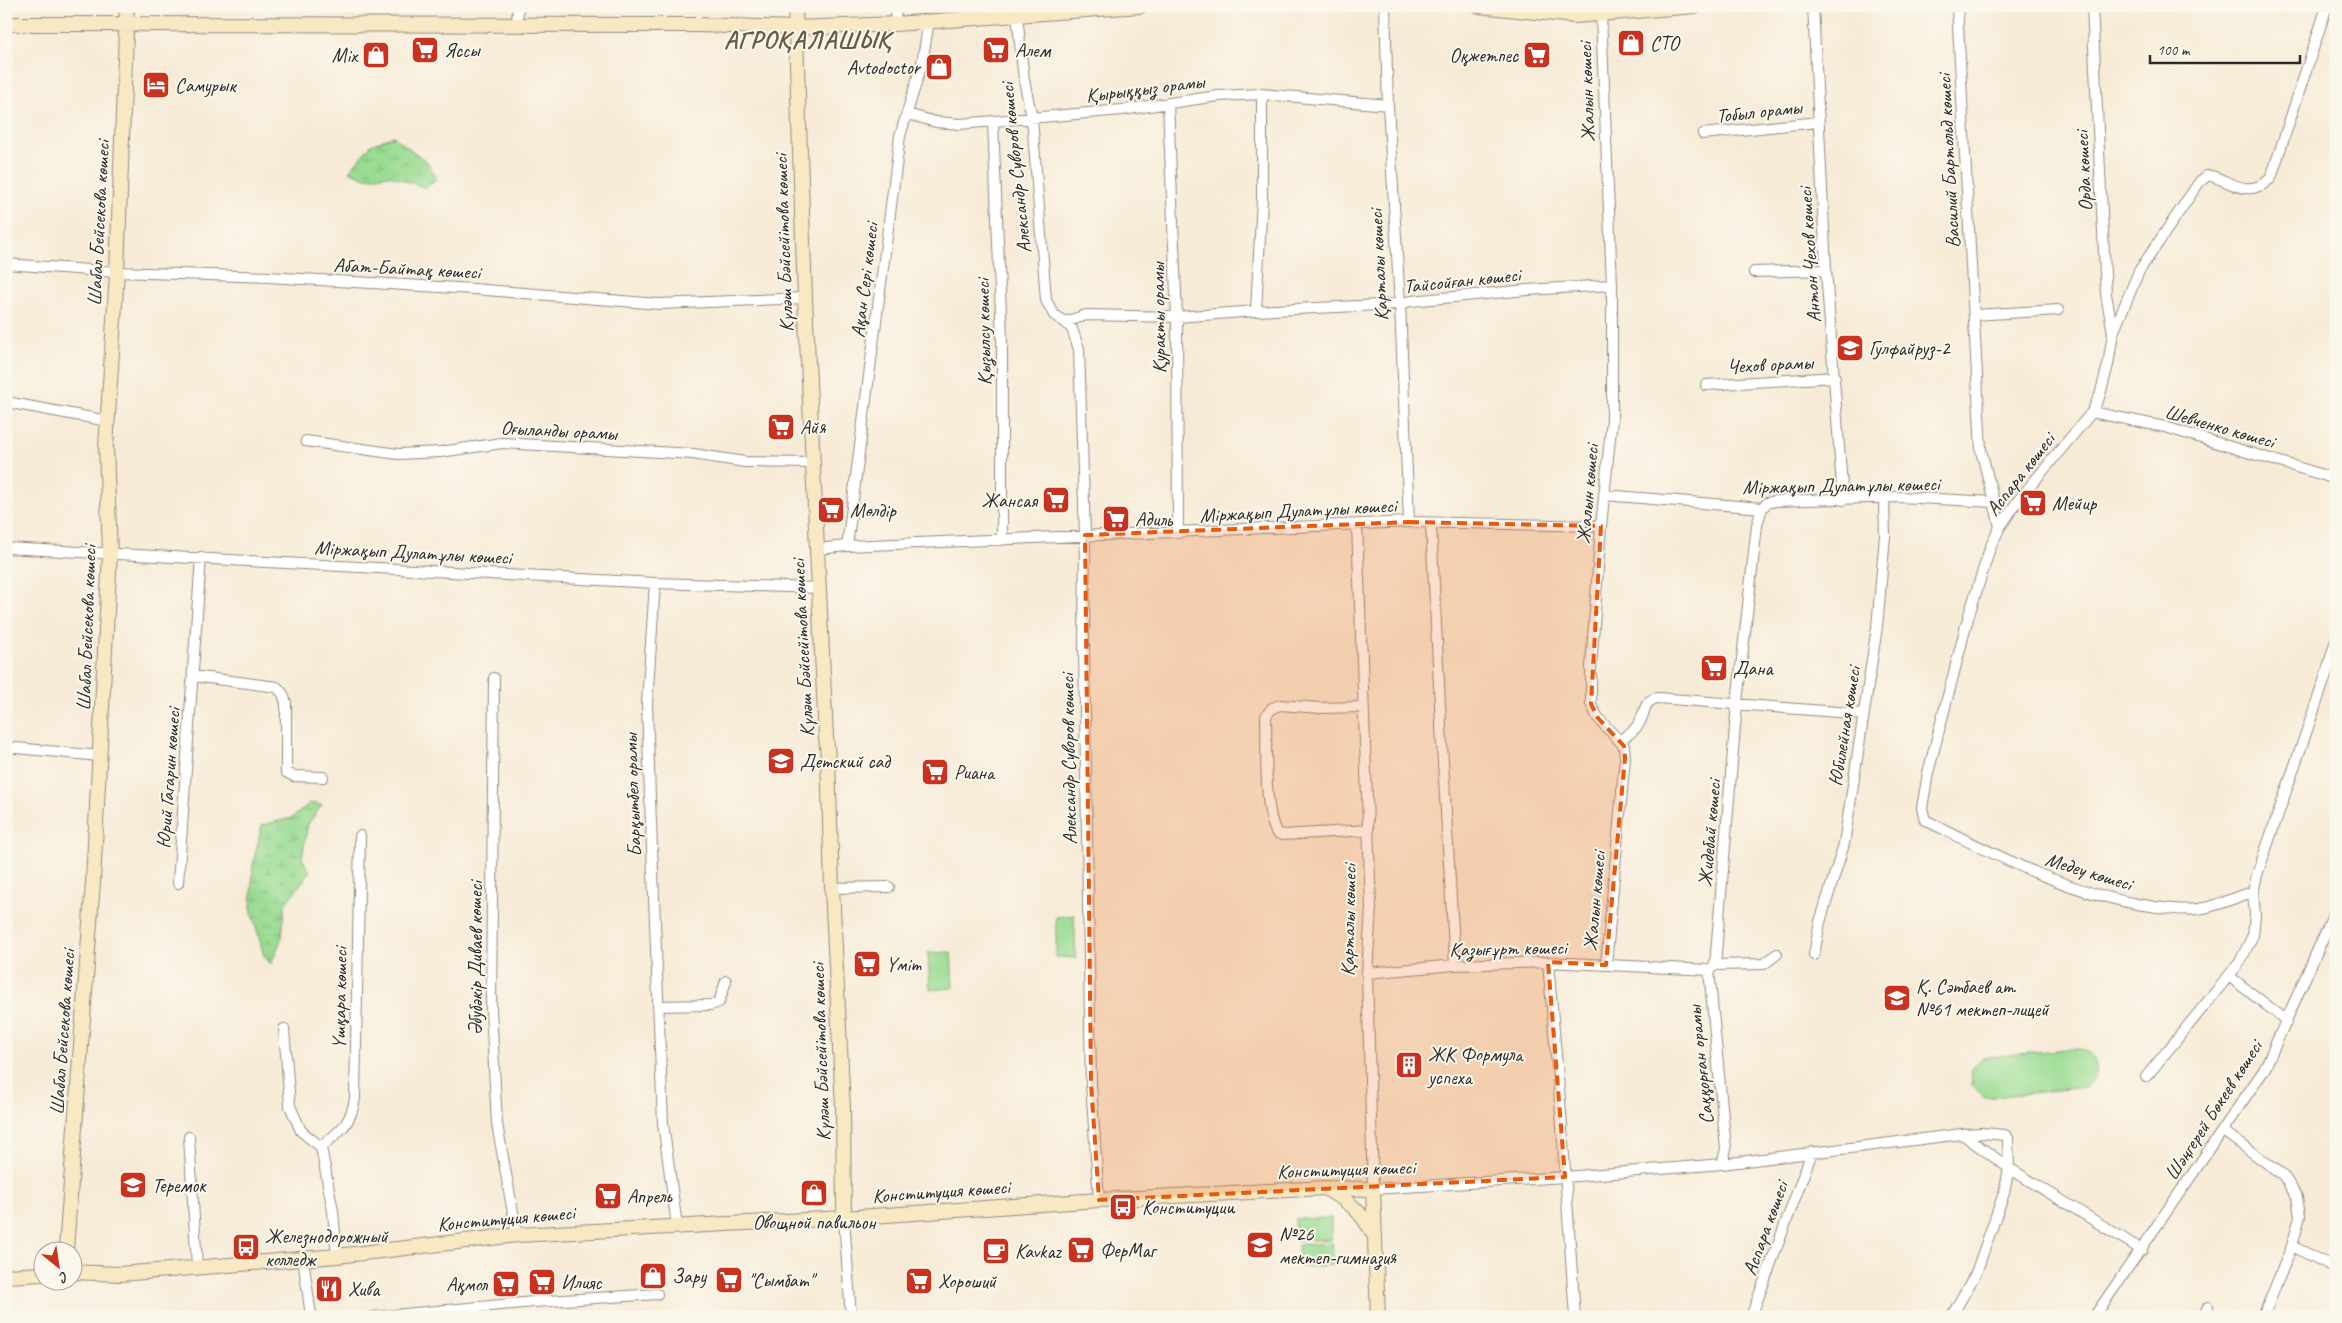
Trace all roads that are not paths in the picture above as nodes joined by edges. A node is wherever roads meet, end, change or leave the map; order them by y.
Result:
1 (127, 6) edge
2 (518, 6) edge
3 (795, 6) edge
4 (896, 6) edge
5 (1140, 6) edge
6 (1385, 6) edge
7 (1478, 6) edge
8 (1696, 6) edge
9 (1813, 6) edge
10 (1957, 6) edge
11 (2092, 6) edge
12 (2327, 6) edge
13 (1059, 9) edge
14 (1601, 14) junction
15 (1018, 15) junction
16 (929, 21) junction
17 (6, 24) edge
18 (895, 24) junction
19 (126, 25) junction
20 (517, 25) junction
21 (795, 28) junction
22 (1262, 94) junction
23 (1168, 103) junction
24 (1388, 105) junction
25 (907, 114) junction
26 (1032, 118) junction
27 (994, 122) junction
28 (1818, 122) junction
29 (1703, 134) dead end
30 (6, 264) edge
31 (1826, 270) junction
32 (117, 272) junction
33 (1754, 272) dead end
34 (1612, 286) junction
35 (805, 298) junction
36 (1400, 304) junction
37 (2058, 310) dead end
38 (1256, 311) junction
39 (1974, 315) junction
40 (1177, 317) junction
41 (1065, 322) junction
42 (2113, 333) junction
43 (1835, 377) junction
44 (1706, 385) dead end
45 (6, 402) edge
46 (2092, 412) junction
47 (108, 421) junction
48 (306, 441) dead end
49 (812, 463) junction
50 (2336, 479) edge
51 (1604, 495) junction
52 (1884, 499) junction
53 (1843, 500) junction
54 (1994, 502) junction
55 (1762, 508) junction
56 (1409, 522) junction
57 (1357, 524) junction
58 (1432, 524) junction
59 (1601, 526) junction
60 (2000, 527) junction
61 (1178, 532) junction
62 (1085, 535) junction
63 (1002, 540) junction
64 (848, 546) junction
65 (6, 548) edge
66 (817, 549) junction
67 (110, 553) junction
68 (201, 558) junction
69 (656, 582) junction
70 (818, 588) junction
71 (2336, 640) edge
72 (193, 676) junction
73 (494, 678) dead end
74 (1737, 703) junction
75 (1363, 707) junction
76 (1863, 714) junction
77 (1619, 741) junction
78 (6, 747) edge
79 (100, 756) junction
80 (323, 777) dead end
81 (1925, 820) joint
82 (1368, 830) junction
83 (360, 836) dead end
84 (178, 883) dead end
85 (832, 888) junction
86 (889, 888) dead end
87 (2253, 892) junction
88 (2336, 909) edge
89 (1777, 954) dead end
90 (1814, 955) dead end
91 (1548, 962) junction
92 (1606, 965) junction
93 (1455, 966) junction
94 (1712, 968) junction
95 (1367, 973) junction
96 (2229, 976) junction
97 (726, 981) dead end
98 (658, 1006) junction
99 (2287, 1021) junction
100 (284, 1028) dead end
101 (2146, 1077) dead end
102 (2223, 1131) junction
103 (1962, 1134) junction
104 (189, 1137) dead end
105 (321, 1147) junction
106 (1812, 1152) junction
107 (1722, 1164) junction
108 (2009, 1168) junction
109 (1565, 1177) junction
110 (1325, 1188) junction
111 (1373, 1189) junction
112 (1099, 1200) junction
113 (844, 1218) junction
114 (677, 1226) junction
115 (517, 1235) junction
116 (1376, 1238) junction
117 (67, 1240) edge
118 (2292, 1246) junction
119 (2142, 1250) junction
120 (337, 1256) junction
121 (303, 1258) junction
122 (197, 1267) junction
123 (2336, 1268) edge
124 (82, 1272) edge
125 (32, 1275) edge
126 (6, 1276) edge
127 (657, 1294) dead end
128 (2208, 1307) dead end
129 (313, 1317) edge
130 (373, 1317) edge
131 (852, 1317) edge
132 (1378, 1317) edge
133 (1575, 1317) edge
134 (1751, 1317) edge
135 (1951, 1317) edge
136 (2094, 1317) edge
137 (2202, 1317) edge
138 (2263, 1317) edge

1 - 19 main road, Шабал Бейсекова көшесі
2 - 20 street
3 - 21 main road, Күләш Бәйсейітова көшесі
4 - 18 street
5 - 13 main road
6 - 24 street, Қарталы көшесі
7 - 14 main road
8 - 14 main road
9 - 28 street, Антон Чехов көшесі
10 - 39 street, Василий Бартольд көшесі
11 - 42 street, Орда көшесі
12 - 42 street, Аспара көшесі
13 - 15 main road
14 - 34 street, Жалын көшесі
15 - 16 main road
15 - 26 street, Александр Суворов көшесі
16 - 18 main road
16 - 25 street, Ақан Сері көшесі
17 - 19 main road
18 - 21 main road
19 - 20 main road
19 - 32 main road, Шабал Бейсекова көшесі
20 - 21 main road
21 - 35 main road, Күләш Бәйсейітова көшесі
22 - 23 street, Қырыққыз орамы
22 - 24 street, Қырыққыз орамы
22 - 38 street
23 - 26 street, Қырыққыз орамы
23 - 40 street, Қуракты орамы
24 - 36 street, Қарталы көшесі
25 - 27 street, Қырыққыз орамы
25 - 64 street, Ақан Сері көшесі
26 - 27 street, Қырыққыз орамы
26 - 41 street, Александр Суворов көшесі
27 - 63 street, Қызылсу көшесі
28 - 29 street, Тобыл орамы
28 - 31 street, Антон Чехов көшесі
30 - 32 street, Абат-Байтақ көшесі
31 - 33 street
31 - 43 street, Антон Чехов көшесі
32 - 35 street, Абат-Байтақ көшесі
32 - 47 main road, Шабал Бейсекова көшесі
34 - 36 street, Тайсойған көшесі
34 - 51 street, Жалын көшесі
35 - 49 main road, Күләш Бәйсейітова көшесі
36 - 38 street, Тайсойған көшесі
36 - 56 street, Қарталы көшесі
37 - 39 street
38 - 40 street, Тайсойған көшесі
39 - 54 street, Василий Бартольд көшесі
40 - 41 street, Тайсойған көшесі
40 - 61 street, Қуракты орамы
41 - 62 street, Александр Суворов көшесі
42 - 46 street, Аспара көшесі
43 - 44 street, Чехов орамы
43 - 53 street, Антон Чехов көшесі
45 - 47 street
46 - 50 street, Шевченко көшесі
46 - 60 street, Аспара көшесі
47 - 67 main road, Шабал Бейсекова көшесі
48 - 49 street, Оғыланды орамы
49 - 66 main road, Күләш Бәйсейітова көшесі
51 - 55 street, Міржақып Дулатұлы көшесі
51 - 59 street, Жалын көшесі
52 - 53 street, Міржақып Дулатұлы көшесі
52 - 54 street, Міржақып Дулатұлы көшесі
52 - 76 street, Юбилейная көшесі
53 - 55 street, Міржақып Дулатұлы көшесі
54 - 60 street
55 - 74 street, Жидебай көшесі
56 - 57 street, Міржақып Дулатұлы көшесі
56 - 58 street, Міржақып Дулатұлы көшесі
57 - 61 street, Міржақып Дулатұлы көшесі
57 - 75 street, Қарталы көшесі
58 - 59 street, Міржақып Дулатұлы көшесі
58 - 93 street
59 - 77 street, Жалын көшесі
60 - 81 street, Аспара көшесі
61 - 62 street, Міржақып Дулатұлы көшесі
62 - 63 street, Міржақып Дулатұлы көшесі
62 - 112 street, Александр Суворов көшесі
63 - 64 street, Міржақып Дулатұлы көшесі
64 - 66 street, Міржақып Дулатұлы көшесі
65 - 67 street, Міржақып Дулатұлы көшесі
66 - 70 main road, Күләш Бәйсейітова көшесі
67 - 68 street, Міржақып Дулатұлы көшесі
67 - 79 main road, Шабал Бейсекова көшесі
68 - 69 street, Міржақып Дулатұлы көшесі
68 - 72 street, Юрий Гагарин көшесі
69 - 70 street, Міржақып Дулатұлы көшесі
69 - 98 street, Барқытбел орамы
70 - 85 main road, Күләш Бәйсейітова көшесі
71 - 87 street
72 - 80 street
72 - 84 street, Юрий Гагарин көшесі
73 - 115 street, Әбубәкір Диваев көшесі
74 - 76 street
74 - 77 street
74 - 94 street, Жидебай көшесі
75 - 82 street, Қарталы көшесі
75 - 82 street
76 - 90 street, Юбилейная көшесі
77 - 92 street, Жалын көшесі
78 - 79 street
79 - 117 main road, Шабал Бейсекова көшесі
81 - 87 street, Медеу көшесі
82 - 95 street, Қарталы көшесі
83 - 105 street, Үшқара көшесі
85 - 86 street
85 - 113 main road, Күләш Бәйсейітова көшесі
87 - 96 street
88 - 99 street, Шәңгерей Бөкеев көшесі
89 - 94 street, Қазығұрт көшесі
91 - 92 street, Қазығұрт көшесі
91 - 93 street, Қазығұрт көшесі
91 - 109 street
92 - 94 street, Қазығұрт көшесі
93 - 95 street, Қазығұрт көшесі
94 - 107 street, Саққорған орамы
95 - 111 street, Қарталы көшесі
96 - 99 street
96 - 101 street
97 - 98 street
98 - 114 street, Барқытбел орамы
99 - 102 street, Шәңгерей Бөкеев көшесі
100 - 105 street
102 - 118 street
102 - 119 street, Шәңгерей Бөкеев көшесі
103 - 106 street, Конституция көшесі
103 - 108 street
103 - 108 street, Конституция көшесі
104 - 122 street
105 - 120 street
106 - 107 street, Конституция көшесі
106 - 134 street, Аспара көшесі
107 - 109 street, Конституция көшесі
108 - 119 street
108 - 135 street
109 - 111 street, Конституция көшесі
109 - 133 street
110 - 111 main road, Конституция көшесі
110 - 112 main road, Конституция көшесі
110 - 116 main road
111 - 116 main road, Қарталы көшесі
112 - 113 main road, Конституция көшесі
113 - 114 main road, Конституция көшесі
113 - 131 street, Күләш Бәйсейітова көшесі
114 - 115 main road, Конституция көшесі
115 - 120 main road, Конституция көшесі
116 - 132 main road, Қарталы көшесі
118 - 123 street
118 - 138 street
119 - 136 street, Шәңгерей Бөкеев көшесі
120 - 121 main road, Конституция көшесі
121 - 122 main road, Конституция көшесі
121 - 129 street
122 - 124 main road, Конституция көшесі
125 - 126 main road
127 - 130 street
128 - 137 street

